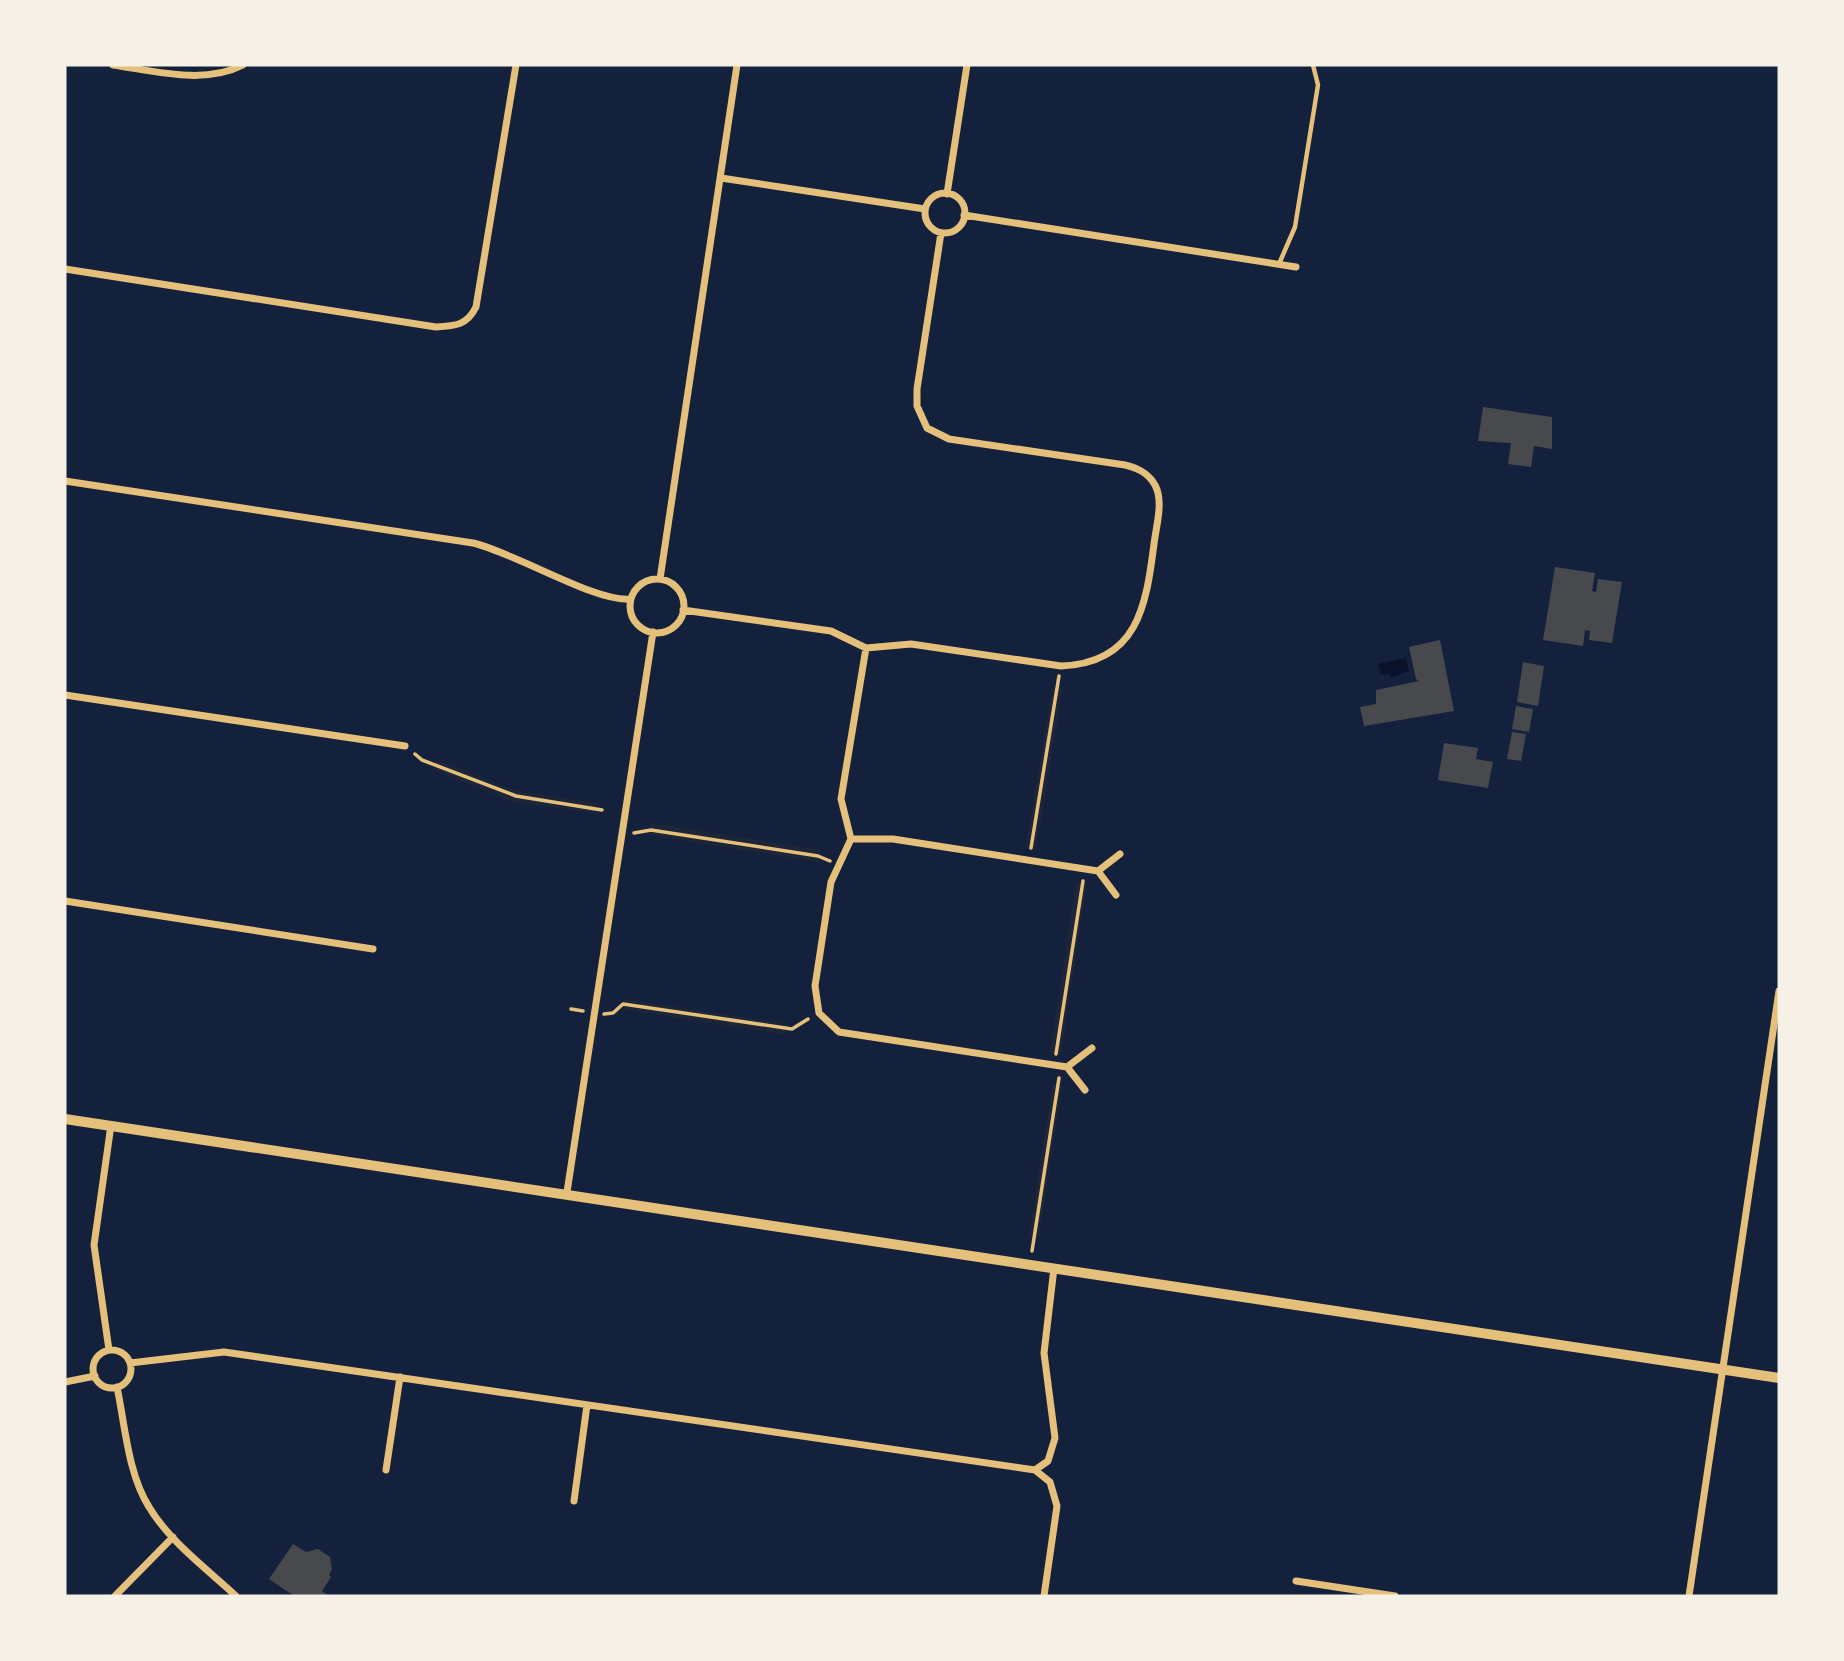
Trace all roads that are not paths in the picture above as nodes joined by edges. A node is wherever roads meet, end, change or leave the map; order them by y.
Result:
1 (113, 65) edge
2 (243, 65) edge
3 (516, 65) edge
4 (737, 65) edge
5 (967, 65) edge
6 (1313, 65) edge
7 (721, 178) junction
8 (947, 194) junction
9 (925, 209) junction
10 (964, 215) junction
11 (941, 233) junction
12 (1279, 264) junction
13 (1296, 267) dead end
14 (65, 269) edge
15 (65, 481) edge
16 (660, 579) junction
17 (631, 599) junction
18 (684, 610) junction
19 (653, 632) junction
20 (866, 648) junction
21 (65, 695) edge
22 (405, 746) road end
23 (851, 839) junction
24 (1121, 854) dead end
25 (1098, 871) junction
26 (1116, 895) dead end
27 (65, 901) edge
28 (373, 949) dead end
29 (1779, 991) edge
30 (1092, 1048) dead end
31 (1068, 1067) junction
32 (1085, 1090) dead end
33 (65, 1119) edge
34 (111, 1125) junction
35 (567, 1192) junction
36 (1054, 1268) junction
37 (109, 1350) junction
38 (131, 1363) junction
39 (1722, 1369) junction
40 (95, 1377) junction
41 (400, 1377) junction
42 (1779, 1378) edge
43 (65, 1382) edge
44 (117, 1387) junction
45 (587, 1405) junction
46 (1035, 1470) junction
47 (386, 1471) dead end
48 (574, 1501) dead end
49 (173, 1537) junction
50 (1296, 1581) dead end
51 (115, 1596) edge
52 (236, 1596) edge
53 (1044, 1596) edge
54 (1395, 1596) edge
55 (1689, 1596) edge

1 - 2 street
3 - 14 street
4 - 7 street
5 - 8 street
6 - 12 lane
7 - 9 street
7 - 16 street
8 - 9 street
8 - 10 street
9 - 11 street
10 - 11 street
10 - 12 street
11 - 20 street
12 - 13 street
15 - 17 street
16 - 17 street
16 - 18 street
17 - 19 street
18 - 19 street
18 - 20 street
19 - 35 street
20 - 23 street
21 - 22 street
23 - 25 street
23 - 31 street
24 - 25 street
25 - 26 street
27 - 28 street
29 - 39 street
30 - 31 street
31 - 32 street
33 - 34 main road
34 - 35 main road
34 - 37 street
35 - 36 main road
36 - 39 main road
36 - 46 street
37 - 38 street
37 - 40 street
38 - 41 street
38 - 44 street
39 - 42 main road
39 - 55 street
40 - 43 street
40 - 44 street
41 - 45 street
41 - 47 street
44 - 49 street
45 - 46 street
45 - 48 street
46 - 53 street
49 - 51 street
49 - 52 street
50 - 54 street

